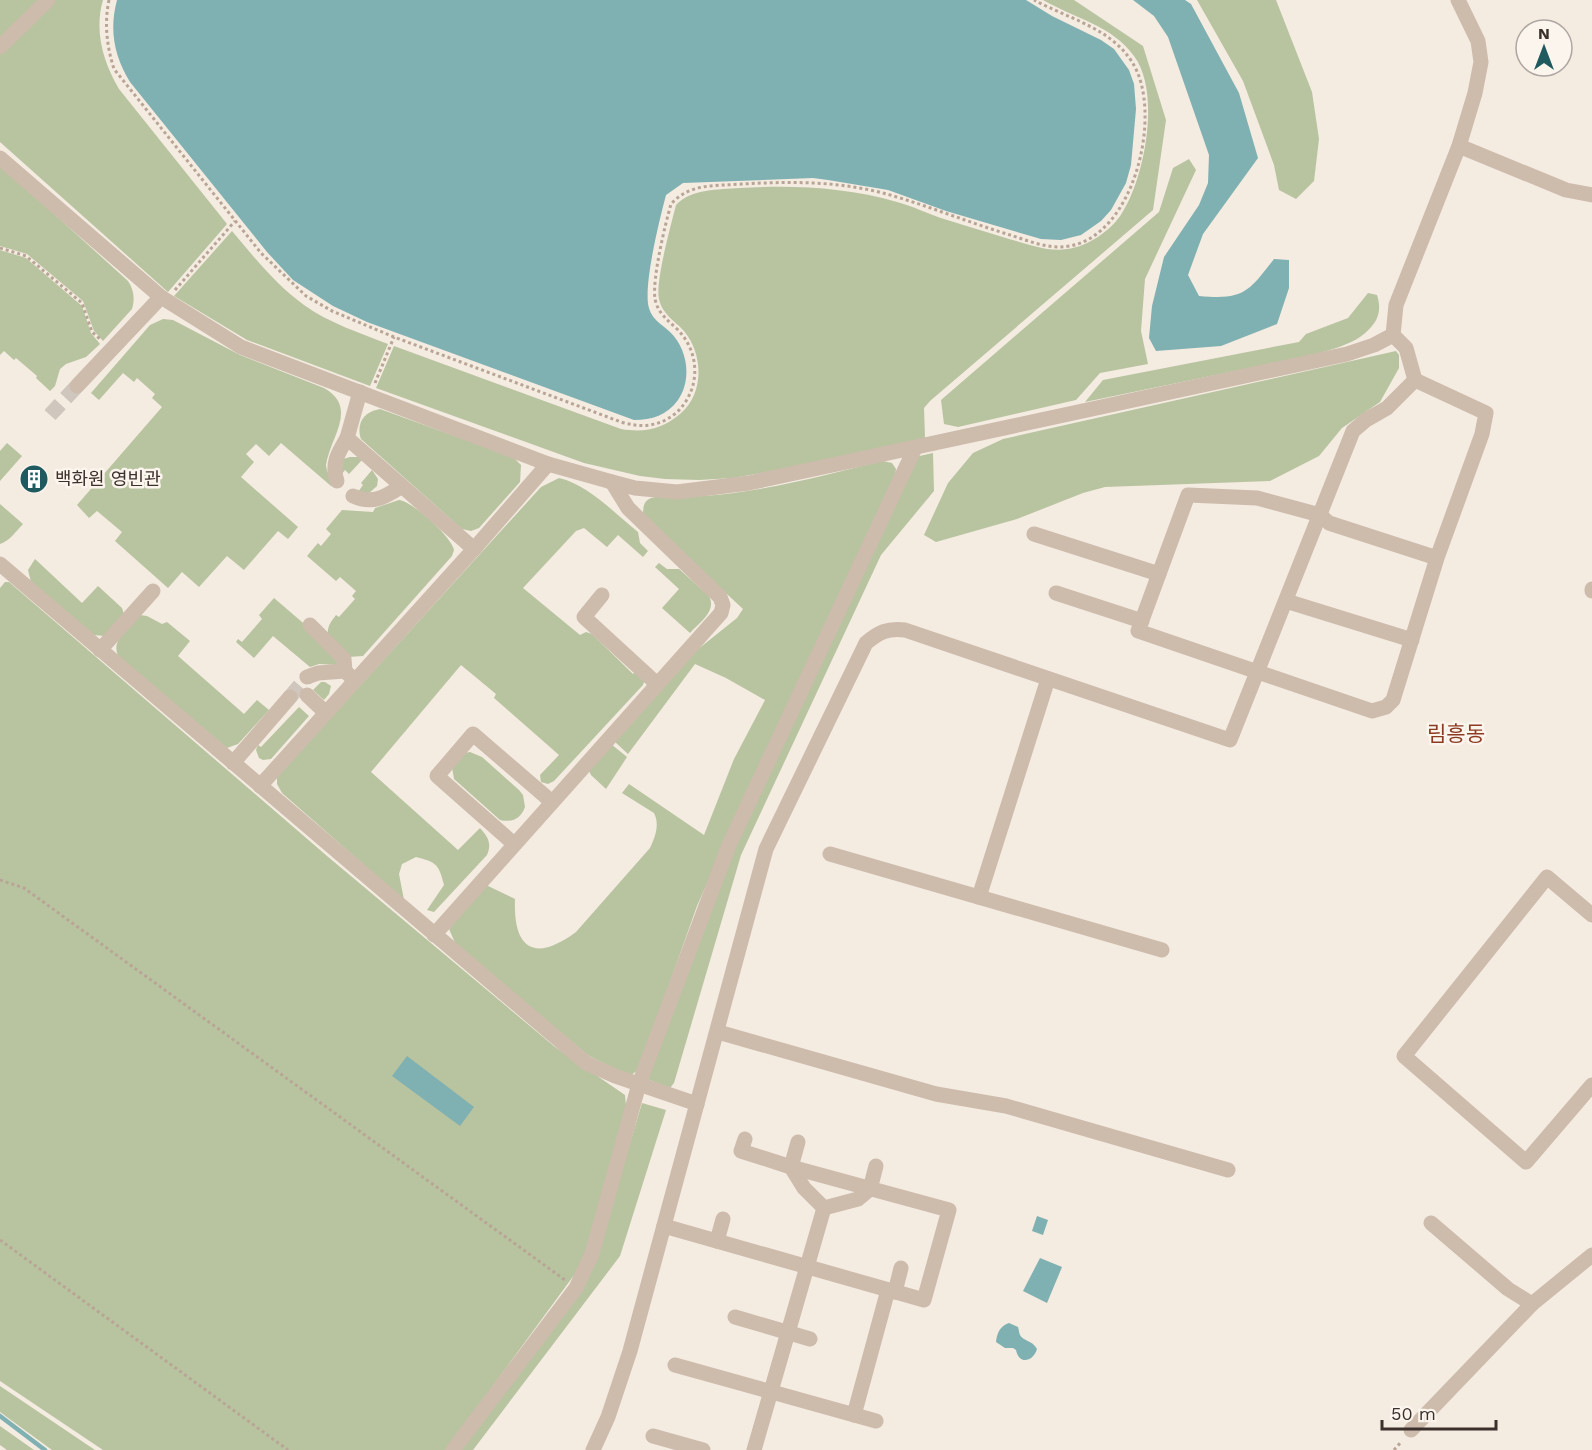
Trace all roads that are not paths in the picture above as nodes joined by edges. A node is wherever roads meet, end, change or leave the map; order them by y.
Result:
1 (48, 0) edge
2 (1458, 0) edge
3 (0, 47) edge
4 (1459, 146) junction
5 (0, 158) edge
6 (1592, 195) edge
7 (164, 299) junction
8 (1393, 335) junction
9 (1415, 380) junction
10 (77, 386) tunnel mouth
11 (365, 394) junction
12 (346, 438) junction
13 (915, 448) junction
14 (548, 464) junction
15 (337, 481) dead end
16 (612, 482) junction
17 (402, 486) junction
18 (353, 496) dead end
19 (1320, 515) junction
20 (1034, 534) dead end
21 (474, 549) junction
22 (1437, 558) junction
23 (0, 564) edge
24 (1159, 574) junction
25 (153, 591) dead end
26 (1056, 593) dead end
27 (602, 595) dead end
28 (1286, 601) junction
29 (1142, 621) junction
30 (310, 625) dead end
31 (1412, 640) junction
32 (100, 650) junction
33 (1258, 671) junction
34 (349, 676) junction
35 (307, 677) dead end
36 (1048, 679) junction
37 (657, 684) junction
38 (307, 694) dead end
39 (290, 697) tunnel mouth
40 (326, 713) junction
41 (233, 763) junction
42 (260, 786) junction
43 (552, 802) junction
44 (514, 844) junction
45 (830, 854) dead end
46 (979, 897) junction
47 (1592, 915) edge
48 (434, 934) junction
49 (1162, 950) dead end
50 (718, 1032) junction
51 (639, 1084) junction
52 (1592, 1085) edge
53 (698, 1104) junction
54 (745, 1139) dead end
55 (798, 1142) dead end
56 (876, 1166) dead end
57 (791, 1167) junction
58 (1228, 1170) dead end
59 (870, 1189) junction
60 (824, 1208) junction
61 (723, 1219) dead end
62 (1431, 1223) dead end
63 (664, 1226) junction
64 (717, 1241) junction
65 (1592, 1255) edge
66 (806, 1267) junction
67 (901, 1268) dead end
68 (891, 1291) junction
69 (1532, 1304) junction
70 (735, 1317) dead end
71 (788, 1332) junction
72 (810, 1339) dead end
73 (675, 1365) dead end
74 (771, 1391) junction
75 (854, 1415) junction
76 (876, 1421) dead end
77 (1411, 1431) dead end
78 (654, 1436) dead end
79 (453, 1450) edge
80 (592, 1450) edge
81 (704, 1450) edge
82 (754, 1450) edge

1 - 3 street
2 - 4 street
4 - 6 street
4 - 8 street
5 - 7 street
7 - 10 street
7 - 11 street
8 - 9 street
8 - 13 street
9 - 19 street
9 - 22 street
11 - 12 street
11 - 14 street
12 - 15 street
12 - 17 street
13 - 16 street
13 - 51 street
14 - 16 street
14 - 21 street
16 - 37 street
17 - 18 street
17 - 21 street
19 - 22 street
19 - 24 street
19 - 28 street
20 - 24 street
21 - 34 street
22 - 31 street
23 - 32 street
24 - 29 street
25 - 32 street
26 - 29 street
27 - 37 street
28 - 31 street
28 - 33 street
29 - 33 street
30 - 34 street
31 - 33 street
32 - 41 street
33 - 36 street
34 - 35 street
34 - 40 street
36 - 46 street
36 - 50 street
37 - 43 street
38 - 40 street
39 - 41 street
40 - 42 street
41 - 42 street
42 - 48 street
43 - 44 street
43 - 44 street
44 - 48 street
45 - 46 street
46 - 49 street
47 - 52 street
48 - 51 street
50 - 53 street
50 - 58 street
51 - 53 street
51 - 79 street
53 - 63 street
54 - 57 street
55 - 57 street
56 - 59 street
57 - 59 street
57 - 60 street
59 - 60 street
59 - 68 street
60 - 66 street
61 - 64 street
62 - 69 street
63 - 64 street
63 - 80 street
64 - 66 street
65 - 69 street
66 - 68 street
66 - 71 street
67 - 68 street
68 - 75 street
69 - 77 street
70 - 71 street
71 - 72 street
71 - 74 street
73 - 74 street
74 - 75 street
74 - 82 street
75 - 76 street
78 - 81 street

